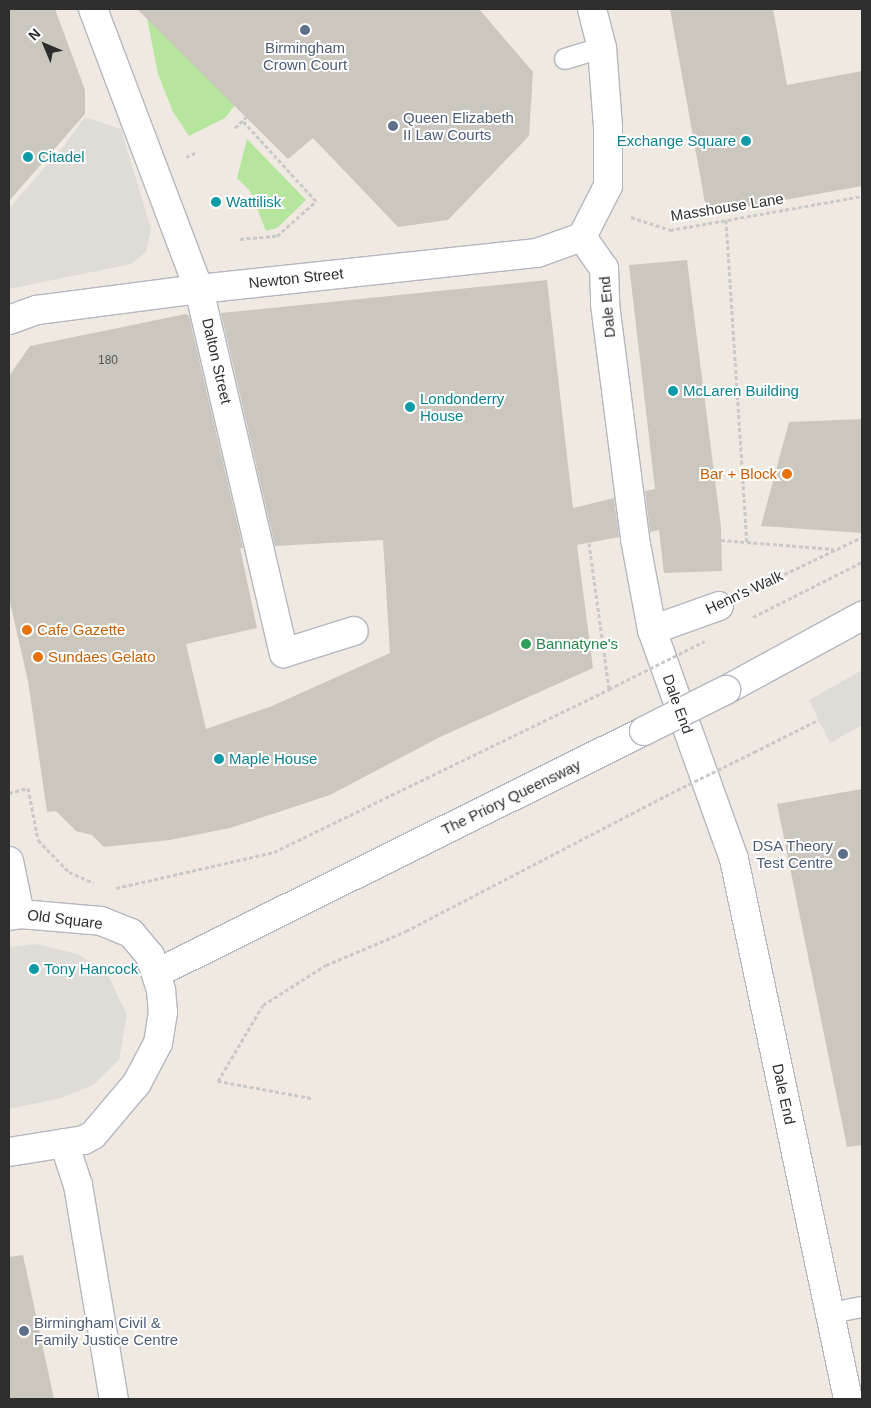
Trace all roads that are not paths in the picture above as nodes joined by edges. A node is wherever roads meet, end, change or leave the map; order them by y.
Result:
1 (93, 9) edge
2 (592, 9) edge
3 (602, 48) junction
4 (565, 59) dead end
5 (582, 237) junction
6 (200, 289) junction
7 (9, 320) edge
8 (719, 606) road end
9 (862, 616) edge
10 (354, 630) dead end
11 (652, 630) junction
12 (9, 861) edge
13 (14, 915) edge
14 (157, 974) junction
15 (74, 1141) junction
16 (9, 1152) edge
17 (862, 1307) edge
18 (831, 1313) junction
19 (114, 1399) edge
20 (848, 1399) edge

1 - 6 street, Dalton Street
2 - 3 street
3 - 4 lane
3 - 5 street
5 - 6 street, Newton Street
5 - 11 street, Dale End
6 - 7 street, Newton Street
6 - 10 street, Dalton Street
8 - 11 street, Henn's Walk
9 - 14 street, The Priory Queensway, bridge
11 - 18 street, Dale End
12 - 13 street
13 - 14 street, Old Square
14 - 15 street, Old Square
15 - 16 street
15 - 19 street
17 - 18 lane
18 - 20 street, Dale End

